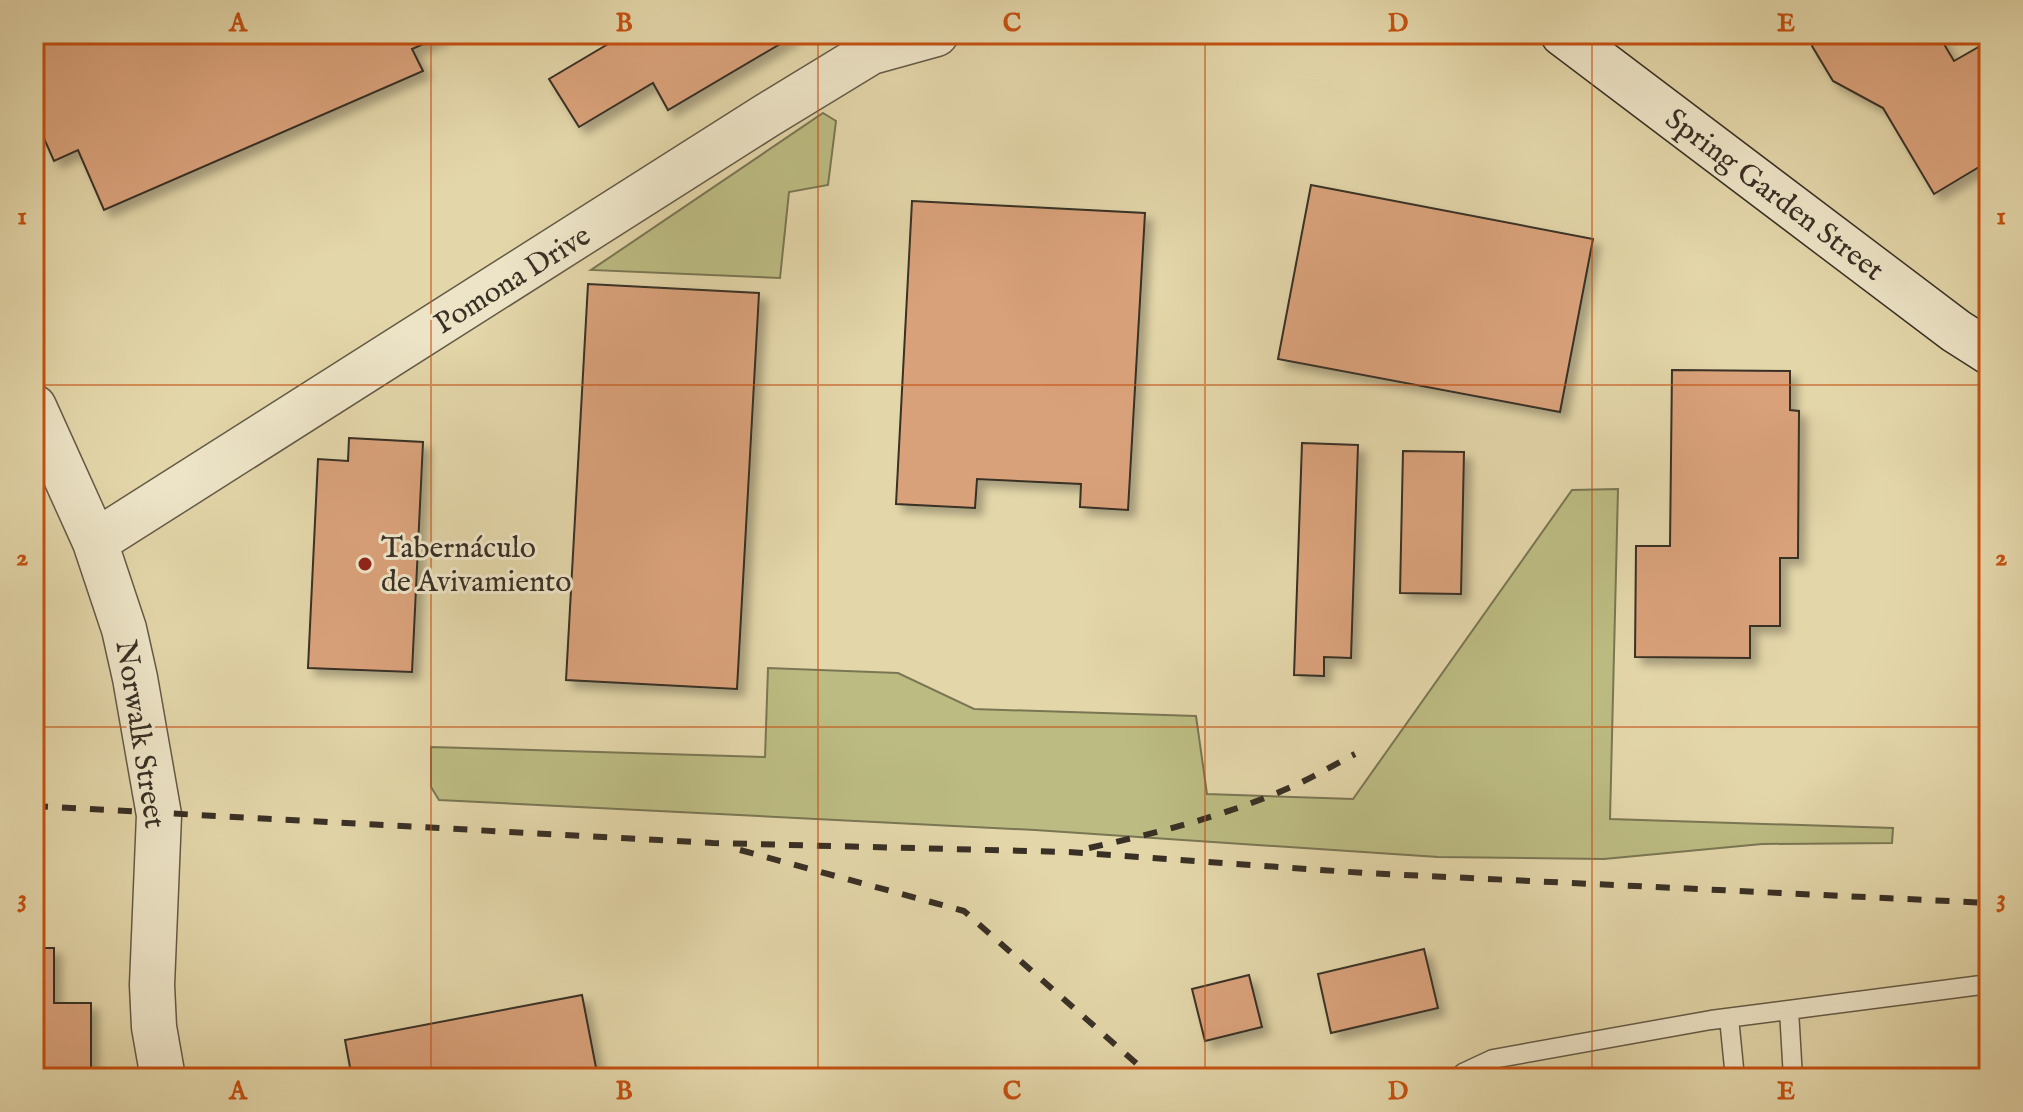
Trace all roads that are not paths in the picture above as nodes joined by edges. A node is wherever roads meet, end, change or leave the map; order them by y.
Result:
1 (936, 34) edge
2 (1580, 40) edge
3 (1989, 352) edge
4 (34, 407) edge
5 (95, 542) junction
6 (1989, 984) edge
7 (1789, 1010) junction
8 (1729, 1018) junction
9 (163, 1078) edge
10 (1460, 1078) edge
11 (1735, 1078) edge
12 (1793, 1078) edge

1 - 5 street, Pomona Drive
2 - 3 street, Spring Garden Street
4 - 5 street, Norwalk Street
5 - 9 street, Norwalk Street
6 - 7 lane
7 - 8 lane
7 - 12 lane
8 - 10 lane
8 - 11 lane

